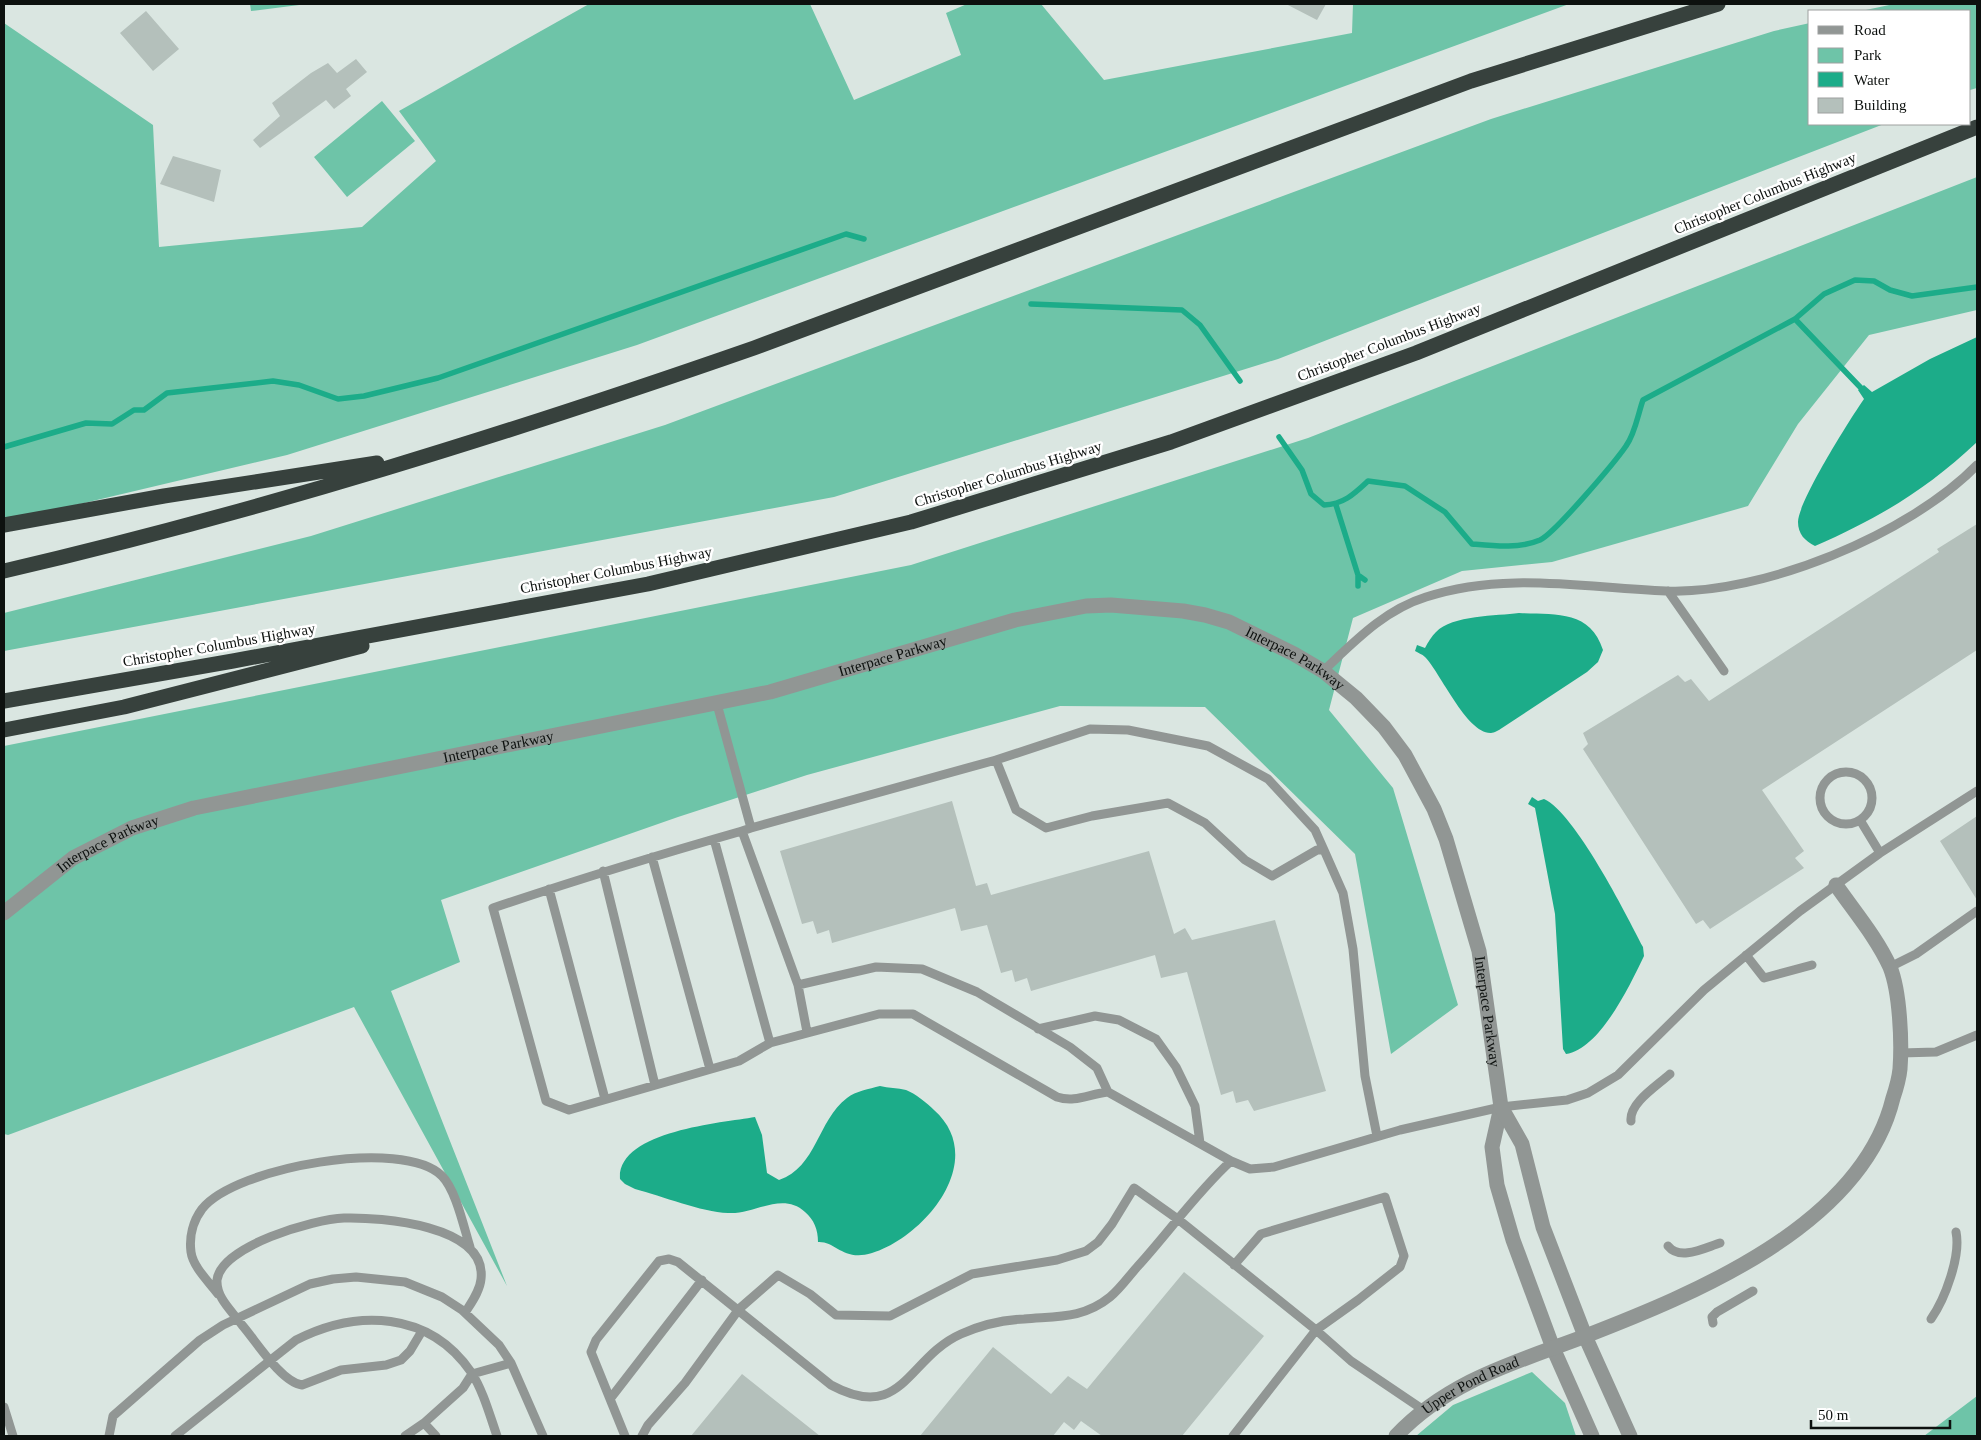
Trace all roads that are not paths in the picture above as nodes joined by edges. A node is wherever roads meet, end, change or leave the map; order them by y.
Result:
1 (1718, 4) edge
2 (1977, 127) edge
3 (442, 452) junction
4 (1977, 465) edge
5 (4, 525) edge
6 (4, 572) edge
7 (1668, 591) junction
8 (507, 609) junction
9 (1323, 671) junction
10 (1724, 671) dead end
11 (4, 701) edge
12 (717, 704) junction
13 (4, 730) edge
14 (996, 760) junction
15 (1977, 791) edge
16 (1860, 820) junction
17 (747, 829) junction
18 (714, 839) junction
19 (1324, 850) junction
20 (1880, 853) junction
21 (652, 857) junction
22 (603, 871) junction
23 (1836, 885) junction
24 (550, 889) junction
25 (1977, 912) edge
26 (4, 914) edge
27 (1746, 955) junction
28 (1812, 965) dead end
29 (1890, 967) junction
30 (798, 985) junction
31 (1038, 1029) junction
32 (807, 1032) junction
33 (1977, 1035) edge
34 (770, 1043) junction
35 (1901, 1053) junction
36 (710, 1069) junction
37 (1670, 1074) dead end
38 (655, 1085) junction
39 (1108, 1092) junction
40 (605, 1099) junction
41 (1501, 1107) junction
42 (1631, 1121) dead end
43 (1377, 1136) junction
44 (1200, 1143) junction
45 (1231, 1161) junction
46 (1179, 1220) junction
47 (1956, 1232) dead end
48 (1720, 1243) dead end
49 (1668, 1246) dead end
50 (470, 1247) junction
51 (1234, 1265) junction
52 (702, 1280) junction
53 (1753, 1291) dead end
54 (219, 1295) junction
55 (738, 1309) junction
56 (465, 1313) junction
57 (238, 1318) junction
58 (1930, 1319) dead end
59 (1713, 1323) dead end
60 (1316, 1330) junction
61 (422, 1331) junction
62 (1585, 1336) junction
63 (1553, 1348) junction
64 (270, 1360) junction
65 (512, 1363) junction
66 (472, 1374) junction
67 (610, 1399) junction
68 (4, 1408) edge
69 (1425, 1411) junction
70 (424, 1423) junction
71 (13, 1436) edge
72 (109, 1436) edge
73 (175, 1436) edge
74 (405, 1436) edge
75 (436, 1436) edge
76 (497, 1436) edge
77 (543, 1436) edge
78 (625, 1436) edge
79 (642, 1436) edge
80 (1233, 1436) edge
81 (1396, 1436) edge
82 (1592, 1436) edge
83 (1630, 1436) edge

1 - 3 highway
2 - 8 highway, Christopher Columbus Highway
3 - 5 highway
3 - 6 highway
4 - 7 lane
7 - 9 lane
7 - 10 lane
8 - 11 highway, Christopher Columbus Highway
8 - 13 highway
9 - 12 street, Interpace Parkway
9 - 41 street, Interpace Parkway
12 - 17 lane
12 - 26 street, Interpace Parkway
14 - 17 lane
14 - 19 lane
14 - 19 lane
15 - 20 lane
16 - 16 lane
16 - 20 lane
17 - 18 lane
17 - 30 lane
18 - 21 lane
18 - 34 lane
19 - 43 lane
20 - 23 lane
21 - 22 lane
21 - 36 lane
22 - 24 lane
22 - 38 lane
23 - 27 lane
23 - 29 street, Upper Pond Road
24 - 40 lane
24 - 40 lane
25 - 29 lane
27 - 28 lane
27 - 41 lane
29 - 35 street, Upper Pond Road
30 - 31 lane
30 - 32 lane
31 - 39 lane
31 - 44 lane
32 - 34 lane
32 - 39 lane
33 - 35 lane
34 - 36 lane
35 - 62 street, Upper Pond Road
36 - 38 lane
37 - 42 lane
38 - 40 lane
39 - 44 lane
41 - 43 lane
41 - 62 street, Interpace Parkway
41 - 63 street, Interpace Parkway
43 - 45 lane
44 - 45 lane
45 - 46 lane
46 - 51 lane
46 - 55 lane
46 - 55 lane
47 - 58 lane
48 - 49 lane
50 - 54 lane
50 - 54 lane
50 - 56 lane
51 - 60 lane
51 - 60 lane
52 - 55 lane
52 - 67 lane
52 - 67 lane
53 - 59 lane
54 - 57 lane
55 - 79 lane
56 - 57 lane
56 - 65 lane
57 - 64 lane
57 - 72 lane
60 - 69 lane
60 - 80 lane
61 - 64 lane
61 - 64 lane
61 - 66 lane
62 - 63 street, Upper Pond Road
62 - 83 street, Interpace Parkway
63 - 69 street, Upper Pond Road
63 - 82 street, Interpace Parkway
64 - 73 lane
65 - 66 lane
65 - 77 lane
66 - 70 lane
66 - 76 lane
67 - 78 lane
68 - 71 lane
69 - 81 street, Upper Pond Road
70 - 74 lane
70 - 75 lane

